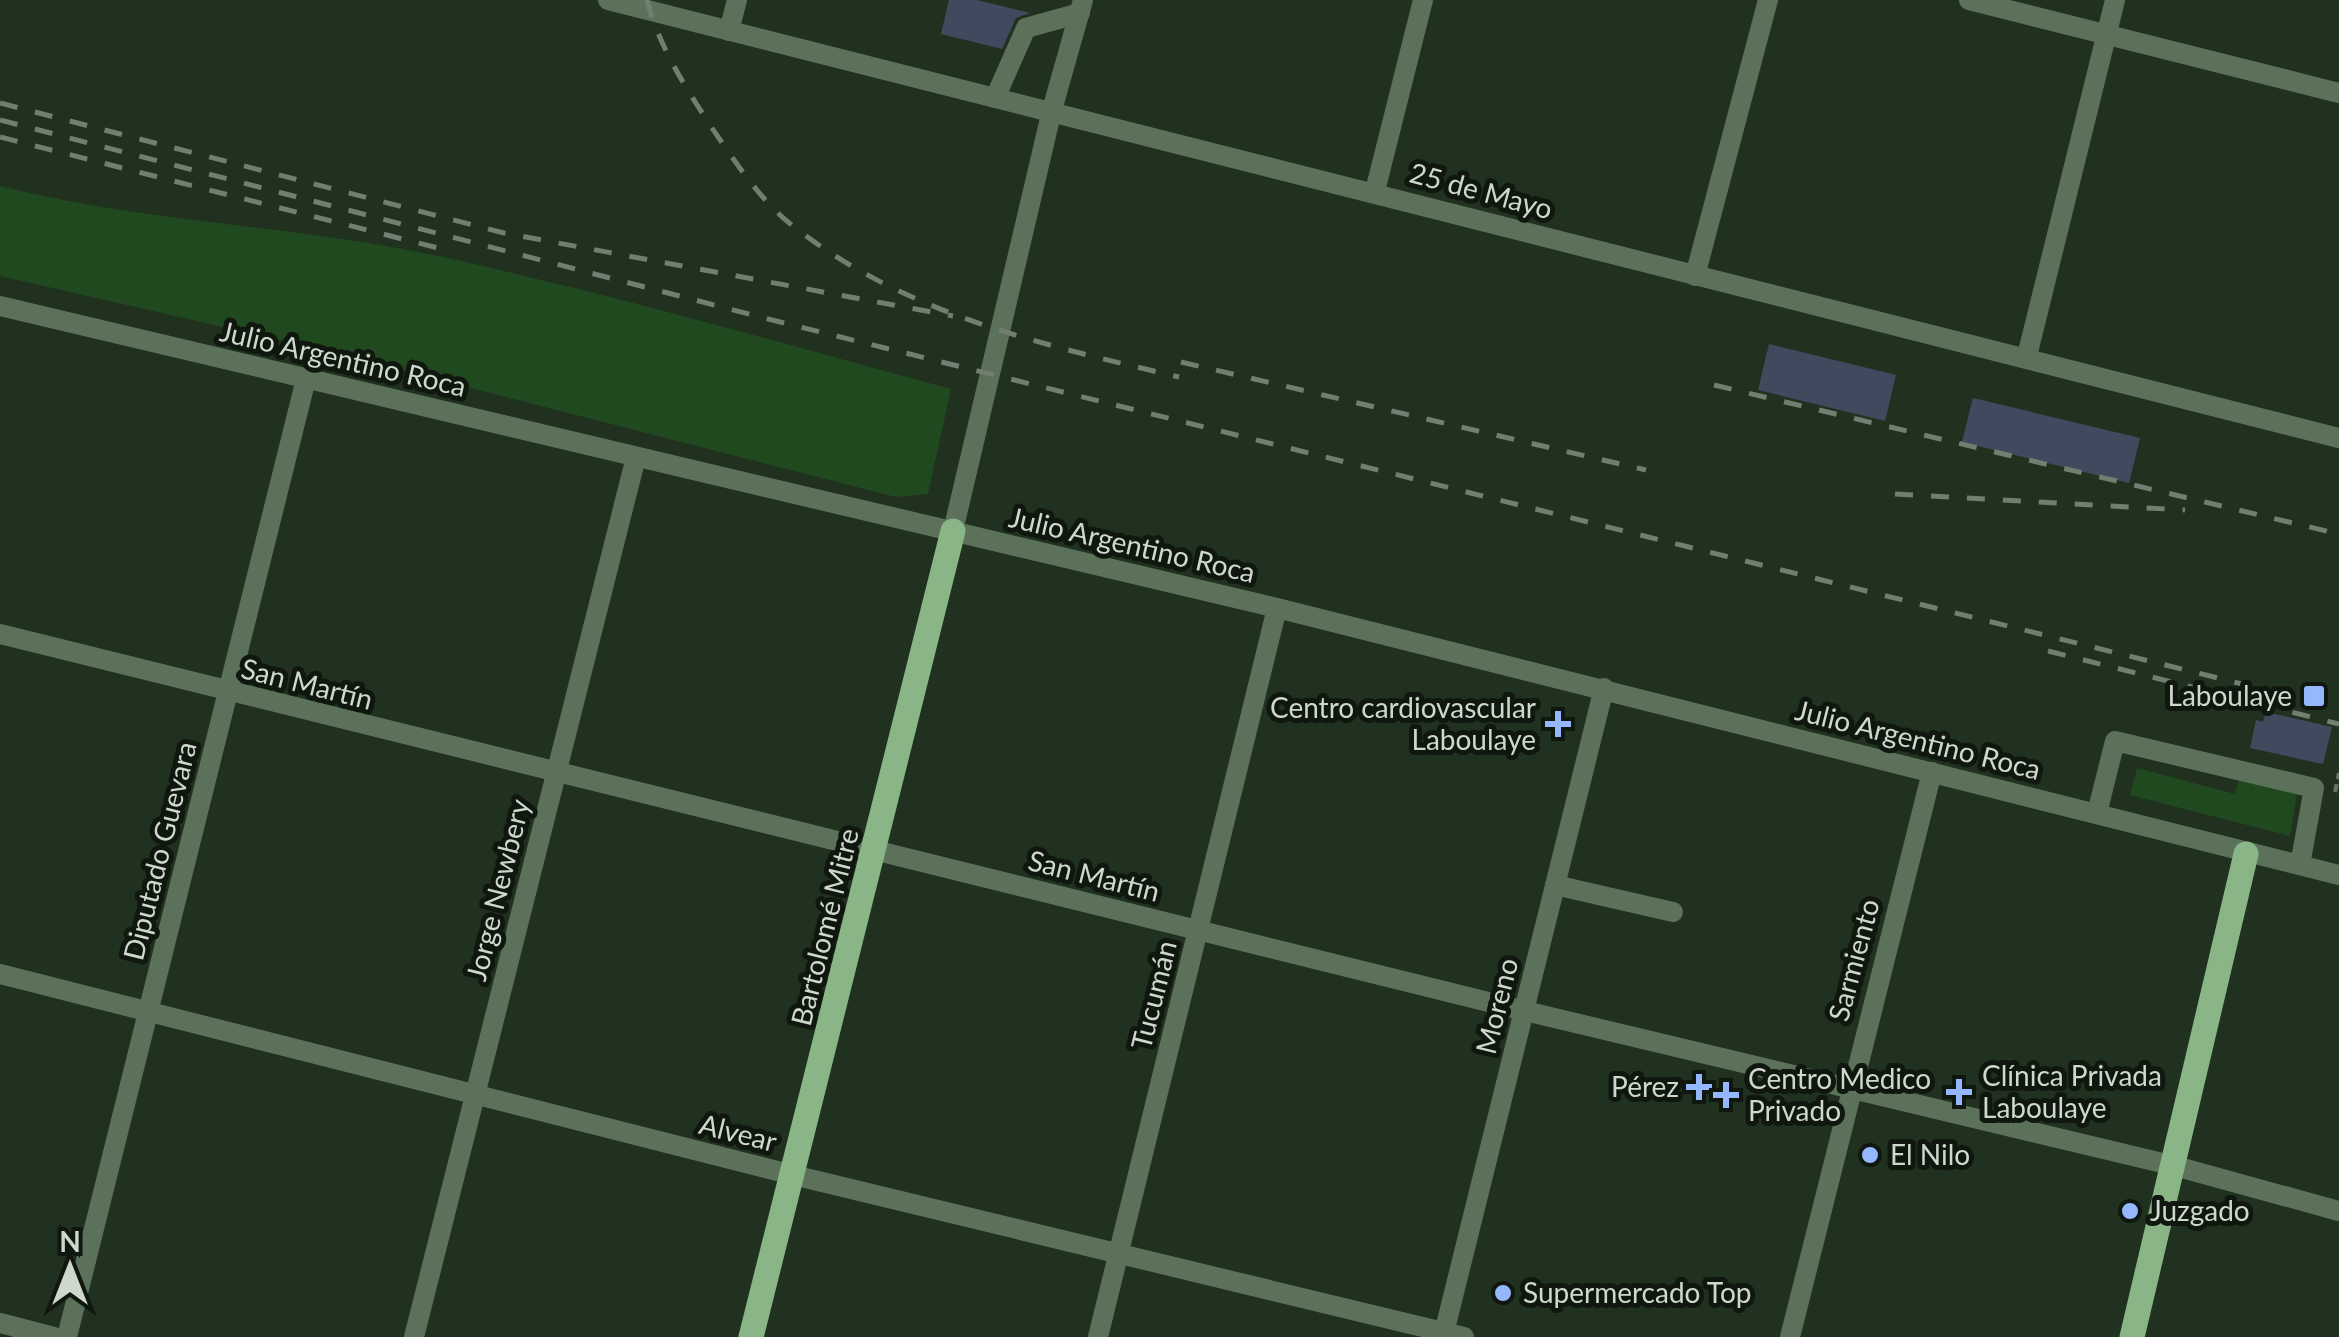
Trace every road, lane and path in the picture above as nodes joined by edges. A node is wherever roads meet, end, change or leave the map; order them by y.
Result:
1 (608, 0) edge
2 (736, 0) edge
3 (1423, 0) edge
4 (1768, 0) edge
5 (1969, 0) edge
6 (2115, 0) edge
7 (1082, 6) edge
8 (729, 31) junction
9 (2107, 33) junction
10 (2339, 94) edge
11 (995, 98) junction
12 (1052, 110) junction
13 (1375, 191) junction
14 (1695, 276) junction
15 (0, 306) edge
16 (2027, 356) junction
17 (306, 379) junction
18 (2339, 438) edge
19 (636, 457) junction
20 (953, 531) junction
21 (1277, 608) junction
22 (0, 634) edge
23 (1604, 688) junction
24 (228, 693) junction
25 (1932, 772) junction
26 (556, 773) junction
27 (2097, 813) junction
28 (876, 848) junction
29 (2246, 854) junction
30 (2300, 866) junction
31 (2339, 875) edge
32 (1555, 885) junction
33 (1673, 912) dead end
34 (1198, 930) junction
35 (0, 974) edge
36 (1525, 1011) junction
37 (148, 1012) junction
38 (1849, 1088) junction
39 (475, 1095) junction
40 (2175, 1166) junction
41 (793, 1175) junction
42 (2339, 1211) edge
43 (1120, 1254) junction
44 (0, 1323) edge
45 (1450, 1335) edge
46 (54, 1337) edge
47 (67, 1337) edge
48 (414, 1337) edge
49 (751, 1337) edge
50 (1098, 1337) edge
51 (1790, 1337) edge
52 (2132, 1337) edge

1 - 8 street, 25 de Mayo
2 - 8 street
3 - 13 street
4 - 14 street
5 - 9 street
6 - 9 street
7 - 11 street
7 - 12 street
8 - 11 street, 25 de Mayo
9 - 10 street
9 - 16 street
11 - 12 street, 25 de Mayo
12 - 13 street, 25 de Mayo
12 - 20 street
13 - 14 street, 25 de Mayo
14 - 16 street, 25 de Mayo
15 - 17 street, Julio Argentino Roca
16 - 18 street, 25 de Mayo
17 - 19 street, Julio Argentino Roca
17 - 24 street, Diputado Guevara
19 - 20 street, Julio Argentino Roca
19 - 26 street, Jorge Newbery
20 - 21 street, Julio Argentino Roca
20 - 28 main road, Bartolomé Mitre
21 - 23 street, Julio Argentino Roca
21 - 34 street, Tucumán
22 - 24 street, San Martín
23 - 25 street, Julio Argentino Roca
23 - 32 street, Moreno
24 - 26 street, San Martín
24 - 37 street, Diputado Guevara
25 - 27 street, Julio Argentino Roca
25 - 38 street, Sarmiento
26 - 28 street, San Martín
26 - 39 street, Jorge Newbery
27 - 29 street, Julio Argentino Roca
27 - 30 street
28 - 34 street, San Martín
28 - 41 main road, Bartolomé Mitre
29 - 30 street, Julio Argentino Roca
29 - 40 main road
30 - 31 street, Julio Argentino Roca
32 - 33 street
32 - 36 street, Moreno
34 - 36 street, San Martín
34 - 43 street, Tucumán
35 - 37 street, Alvear
36 - 38 street, San Martín
36 - 45 street, Moreno
37 - 39 street, Alvear
37 - 47 street, Diputado Guevara
38 - 40 street, San Martín
38 - 51 street, Sarmiento
39 - 41 street, Alvear
39 - 48 street, Jorge Newbery
40 - 42 street, San Martín
40 - 52 main road
41 - 43 street, Alvear
41 - 49 main road, Bartolomé Mitre
43 - 45 street, Alvear
43 - 50 street, Tucumán
44 - 46 street

